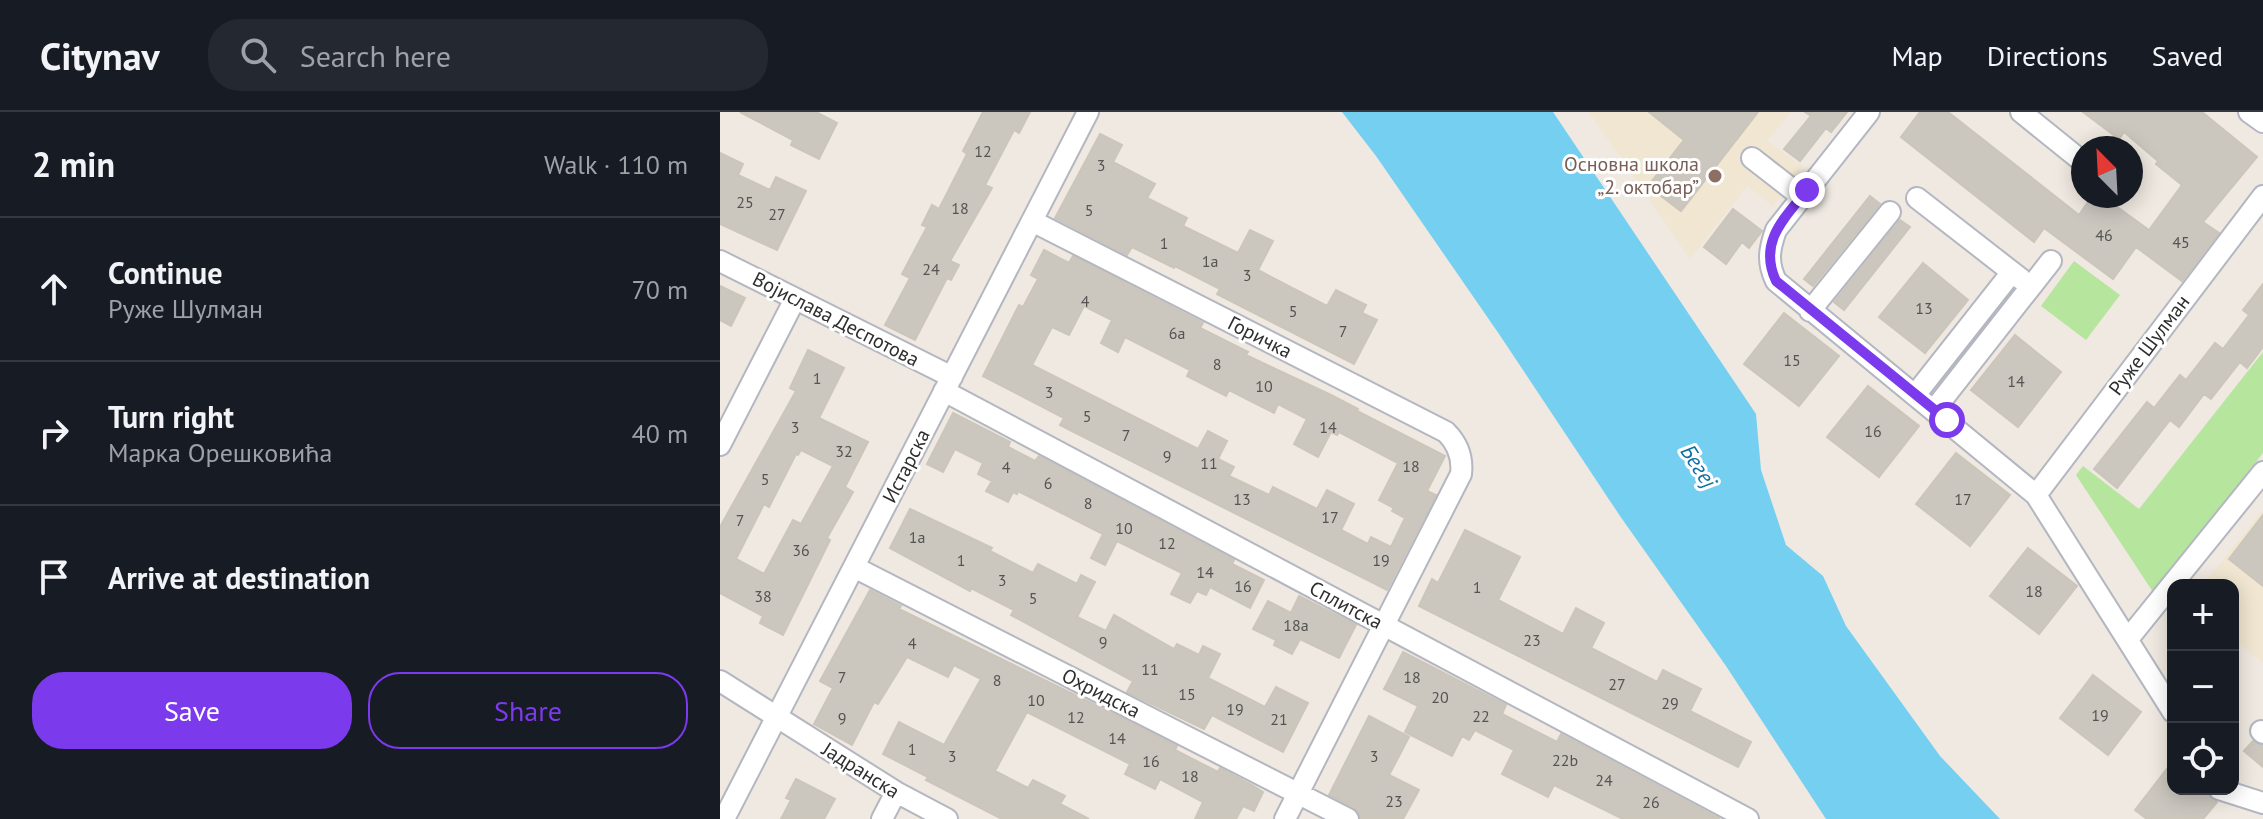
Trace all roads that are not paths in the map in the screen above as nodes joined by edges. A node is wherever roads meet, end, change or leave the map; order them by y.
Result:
1 (1088, 112) edge
2 (1869, 112) edge
3 (2021, 112) edge
4 (2249, 112) edge
5 (2263, 122) edge
6 (2071, 152) edge
7 (1752, 158) dead end
8 (2263, 196) edge
9 (1802, 197) junction
10 (1917, 198) dead end
11 (1890, 212) dead end
12 (1032, 221) junction
13 (720, 261) edge
14 (2051, 261) dead end
15 (2012, 272) junction
16 (2031, 287) junction
17 (795, 299) junction
18 (1810, 311) junction
19 (948, 384) junction
20 (1915, 395) junction
21 (1934, 410) junction
22 (720, 445) edge
23 (2263, 472) edge
24 (2036, 495) junction
25 (854, 567) junction
26 (1384, 625) junction
27 (2128, 639) junction
28 (720, 681) edge
29 (2167, 702) edge
30 (776, 717) junction
31 (896, 792) junction
32 (1298, 793) junction
33 (2237, 795) edge
34 (2262, 803) edge
35 (724, 819) edge
36 (882, 819) edge
37 (947, 819) edge
38 (1285, 819) edge
39 (1348, 819) edge
40 (1748, 819) edge

1 - 12 street, Истарска
2 - 9 street
3 - 6 street
4 - 5 street
7 - 9 street
8 - 24 street, Руже Шулман
9 - 18 street
10 - 15 street
11 - 18 street
12 - 19 street, Истарска
12 - 26 street, Горичка
13 - 17 street, Војислава Деспотова
14 - 16 street
15 - 16 street
15 - 20 street
16 - 21 street
17 - 19 street, Војислава Деспотова
17 - 22 street
18 - 20 street
19 - 25 street, Истарска
19 - 26 street, Сплитска
20 - 21 street
21 - 24 street
23 - 27 street
24 - 27 street
25 - 30 street, Истарска
25 - 32 street, Охридска
26 - 32 street
26 - 40 street, Сплитска
27 - 29 street
28 - 30 street, Јадранска
30 - 31 street, Јадранска
30 - 35 street, Истарска
31 - 36 street
31 - 37 street, Јадранска
32 - 38 street
32 - 39 street, Охридска
33 - 34 street

